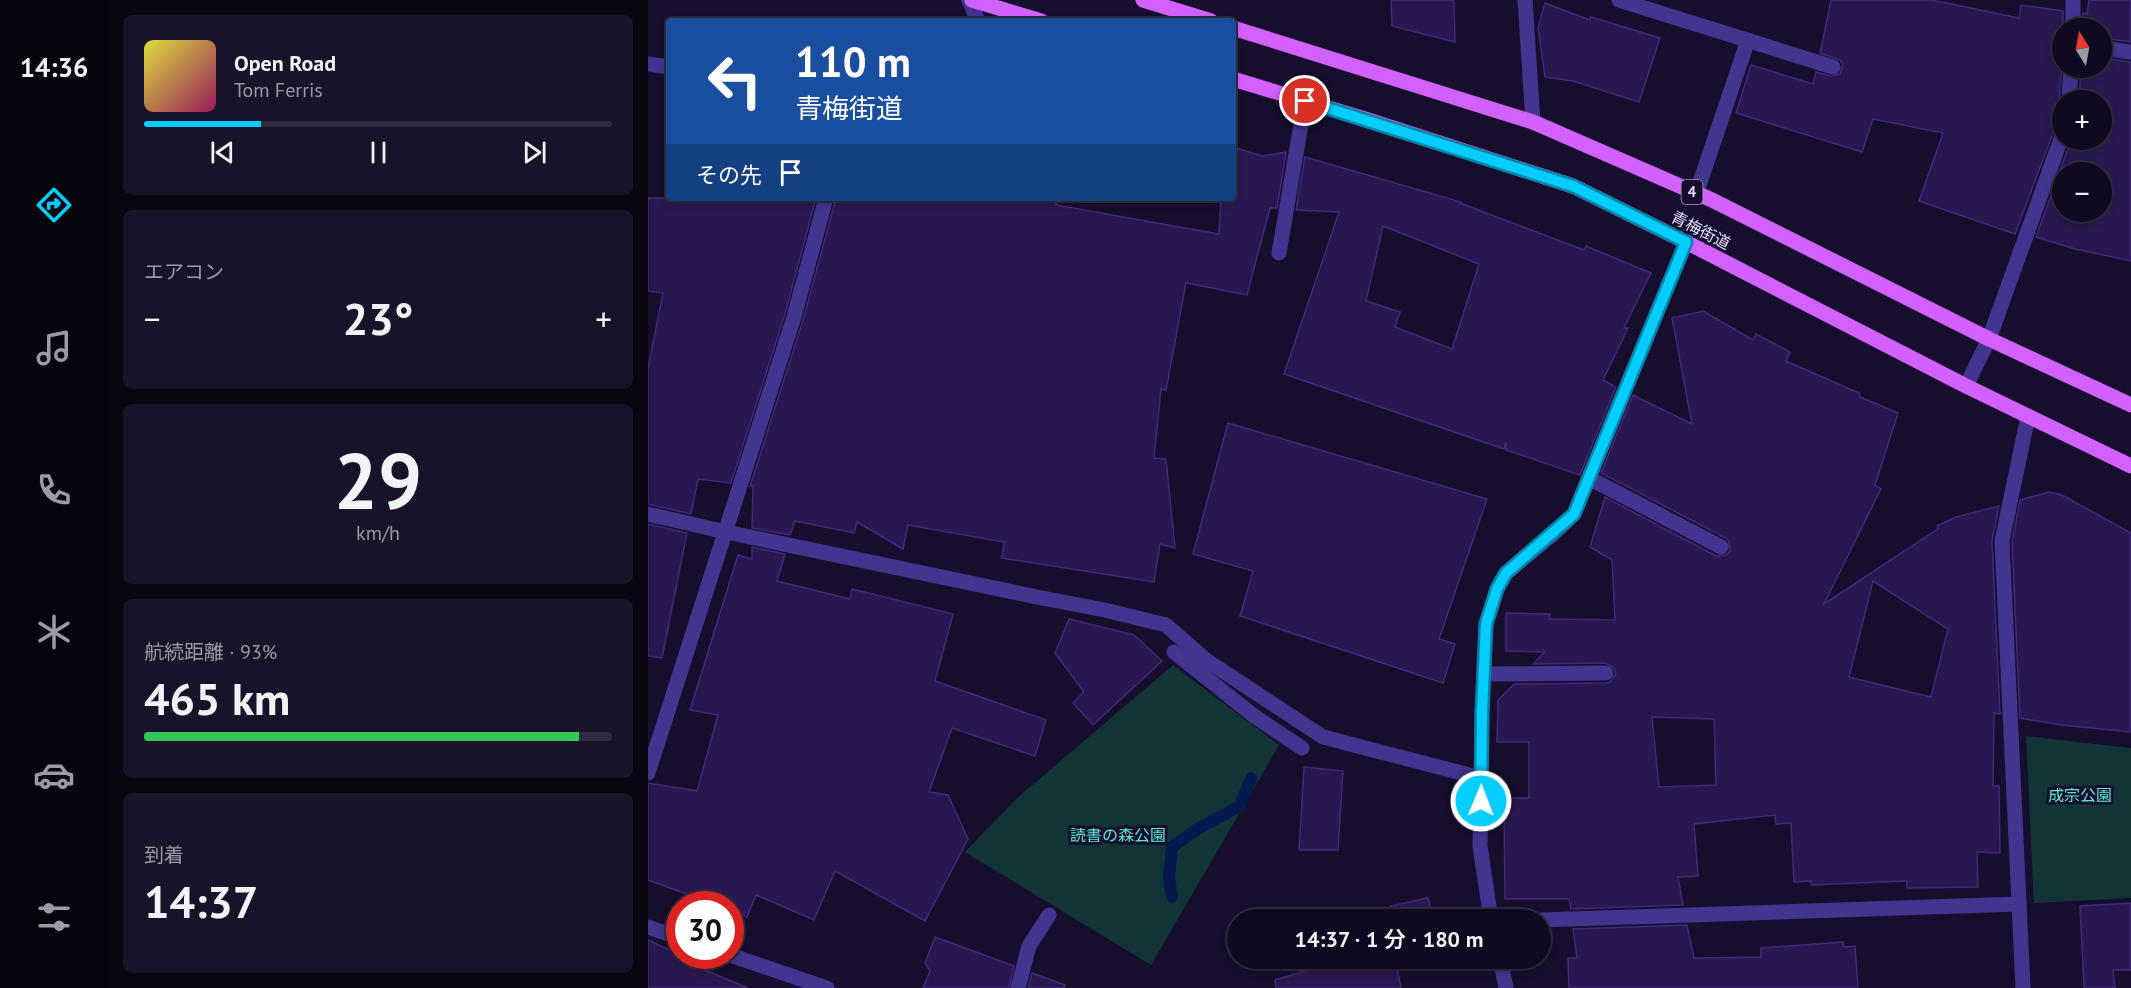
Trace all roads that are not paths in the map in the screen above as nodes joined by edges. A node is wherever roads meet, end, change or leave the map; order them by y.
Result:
1 (971, 0) edge
2 (1143, 0) edge
3 (1525, 0) edge
4 (1619, 0) edge
5 (2073, 0) edge
6 (1016, 12) edge
7 (977, 18) edge
8 (1033, 18) edge
9 (1196, 18) edge
10 (2073, 18) edge
11 (1236, 29) edge
12 (1748, 40) junction
13 (2112, 49) edge
14 (2131, 52) edge
15 (648, 64) edge
16 (666, 67) edge
17 (1833, 67) dead end
18 (1236, 80) edge
19 (1305, 101) junction
20 (1533, 122) junction
21 (2057, 150) edge
22 (1696, 194) junction
23 (825, 201) edge
24 (1686, 242) junction
25 (1279, 253) dead end
26 (1989, 339) junction
27 (1966, 386) junction
28 (2131, 405) edge
29 (2028, 416) junction
30 (2131, 466) edge
31 (1589, 478) junction
32 (648, 514) edge
33 (726, 532) junction
34 (1721, 547) dead end
35 (1174, 652) dead end
36 (1606, 673) dead end
37 (1484, 674) junction
38 (1302, 748) dead end
39 (648, 773) edge
40 (1481, 778) junction
41 (2019, 904) junction
42 (1489, 909) edge
43 (1049, 915) dead end
44 (1551, 920) edge
45 (648, 927) edge
46 (666, 933) edge
47 (744, 960) edge
48 (1502, 969) edge
49 (827, 988) edge
50 (1018, 988) edge
51 (1506, 988) edge
52 (2023, 988) edge

1 - 6 main road
1 - 7 street
2 - 9 main road
3 - 20 street
4 - 12 street
5 - 10 street
6 - 8 main road
11 - 20 main road, 青梅街道 / 4
12 - 17 street
12 - 22 street
13 - 14 street
15 - 16 street
18 - 19 main road, 青梅街道
19 - 24 main road, 青梅街道
19 - 25 street
20 - 22 main road, 青梅街道 / 4
21 - 26 street
22 - 26 main road, 青梅街道 / 4
23 - 33 street
24 - 27 main road, 青梅街道
24 - 31 street
26 - 27 street
26 - 28 main road, 青梅街道 / 4
27 - 29 main road, 青梅街道
29 - 30 main road, 青梅街道
29 - 41 street
31 - 34 street
31 - 37 street
32 - 33 street
33 - 39 street
33 - 40 street
35 - 38 street
36 - 37 street
37 - 40 street
40 - 42 street
41 - 44 street
41 - 52 street
43 - 50 street
45 - 46 street
47 - 49 street
48 - 51 street

